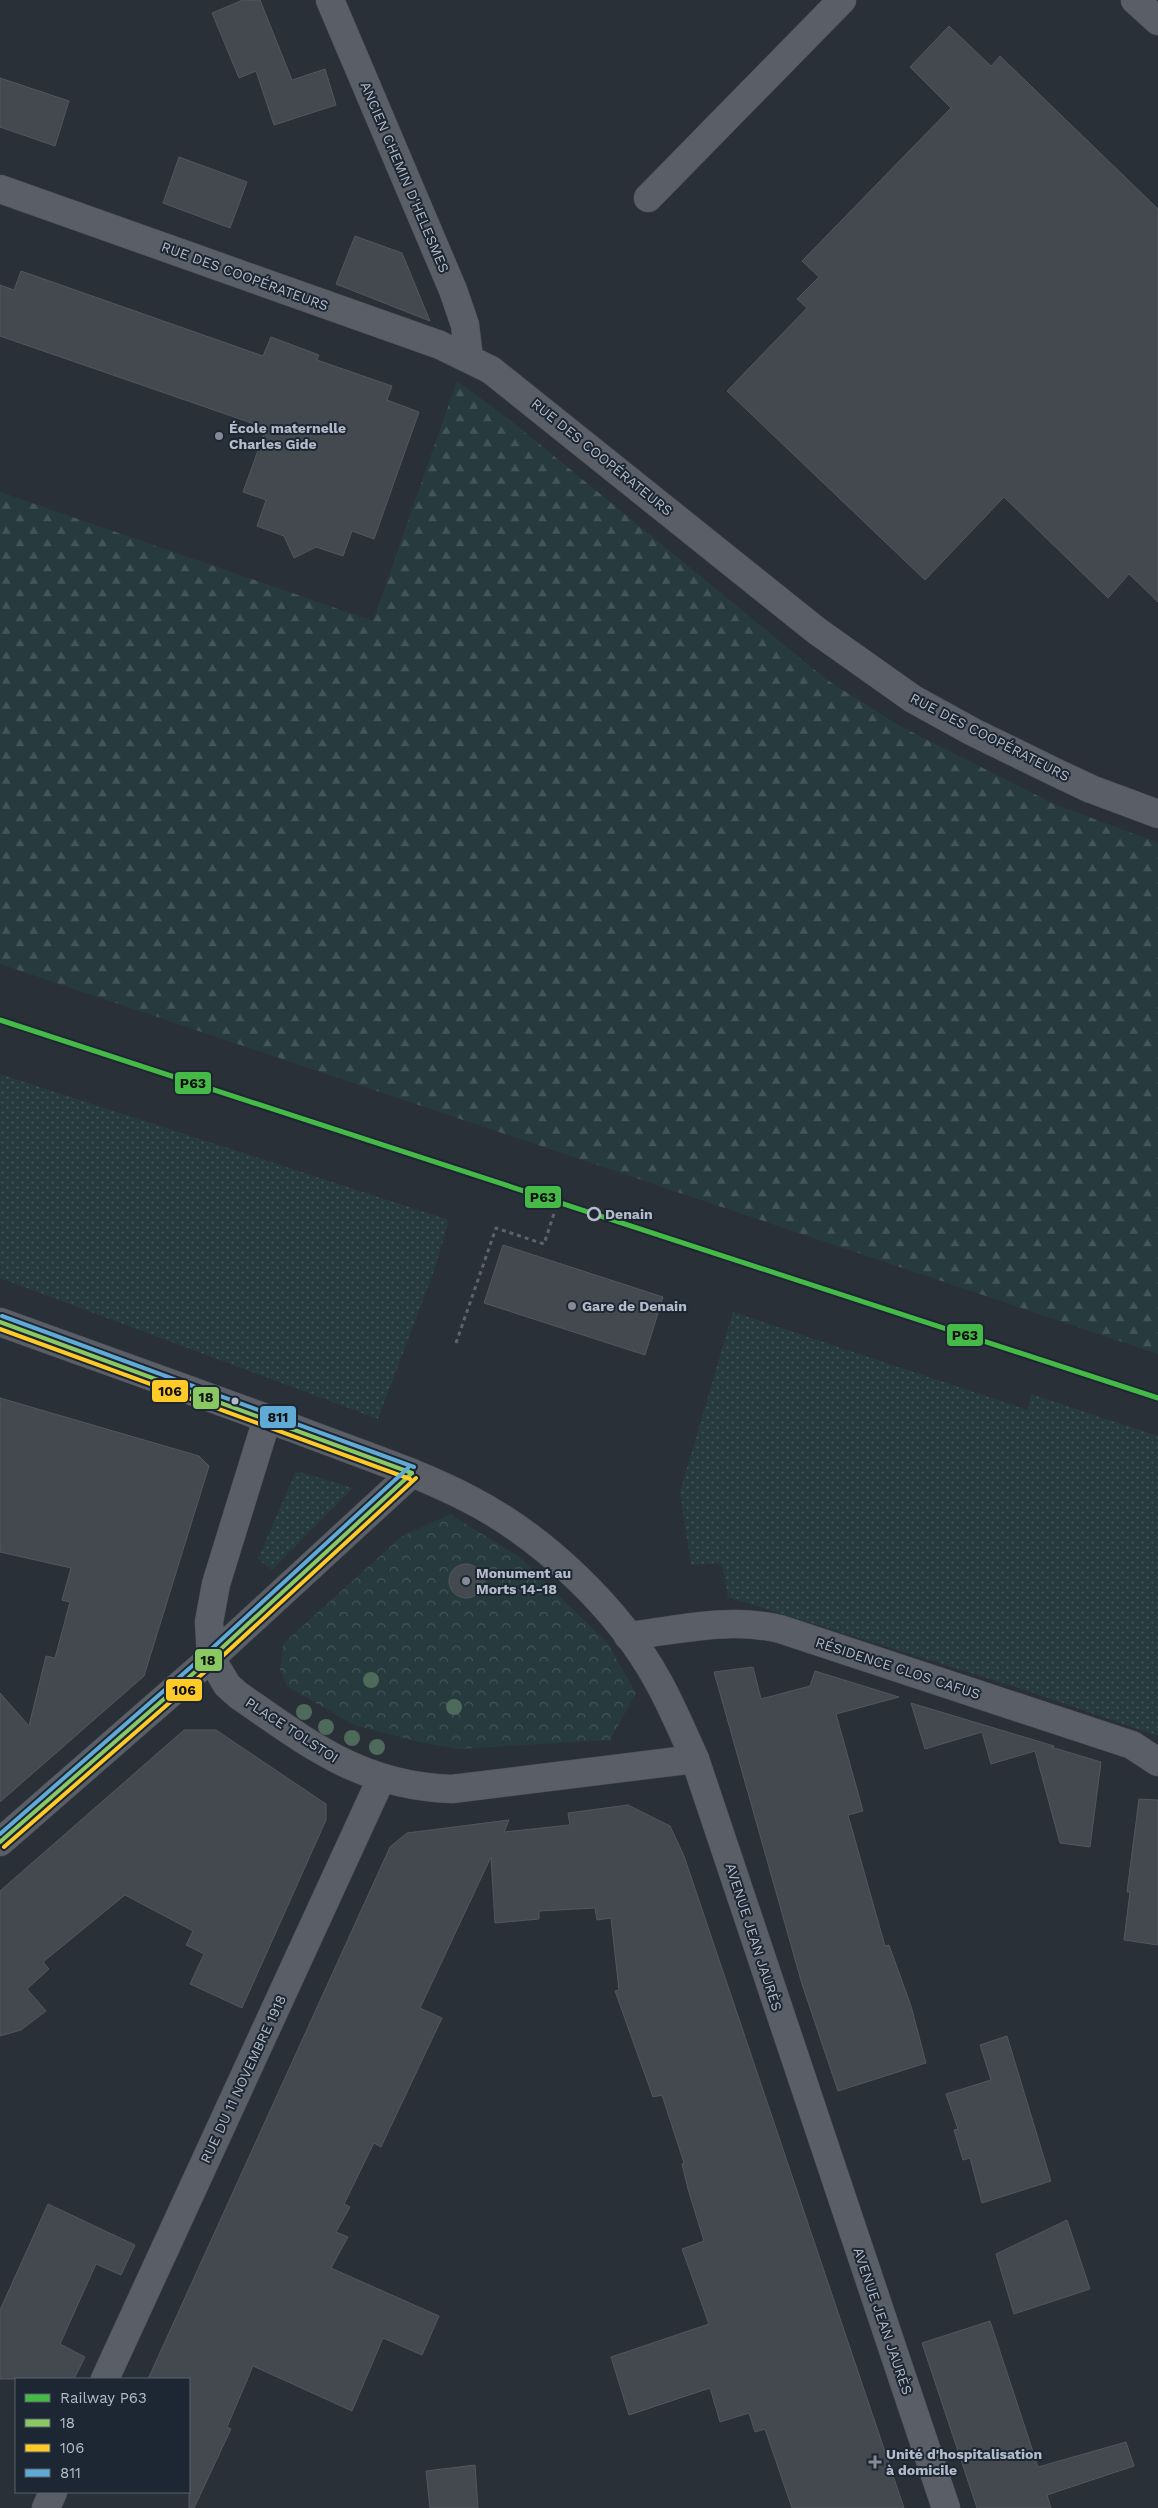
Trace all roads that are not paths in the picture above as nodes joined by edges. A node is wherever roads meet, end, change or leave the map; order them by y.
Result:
1 (330, 0) edge
2 (842, 0) edge
3 (1135, 0) edge
4 (1158, 21) edge
5 (0, 189) edge
6 (648, 198) dead end
7 (469, 358) junction
8 (1158, 814) edge
9 (0, 1322) edge
10 (268, 1419) junction
11 (412, 1473) junction
12 (628, 1636) junction
13 (211, 1658) junction
14 (695, 1759) junction
15 (1158, 1762) edge
16 (381, 1778) junction
17 (0, 1842) edge
18 (105, 2378) edge
19 (53, 2493) edge
20 (46, 2508) edge
21 (946, 2508) edge

1 - 7 street, ANCIEN CHEMIN D'HELESMES
2 - 6 street
3 - 4 street
5 - 7 street, RUE DES COOPÉRATEURS
7 - 8 street, RUE DES COOPÉRATEURS
9 - 10 street, AVENUE JEAN JAURÈS
10 - 11 street, AVENUE JEAN JAURÈS
10 - 13 street, PLACE TOLSTOI
11 - 12 street, AVENUE JEAN JAURÈS
11 - 13 street
12 - 14 street, AVENUE JEAN JAURÈS
12 - 15 street, RÉSIDENCE CLOS CAFUS
13 - 16 street, PLACE TOLSTOI
13 - 17 street
14 - 16 street, PLACE TOLSTOI
14 - 21 street, AVENUE JEAN JAURÈS
16 - 18 street, RUE DU 11 NOVEMBRE 1918
19 - 20 street

